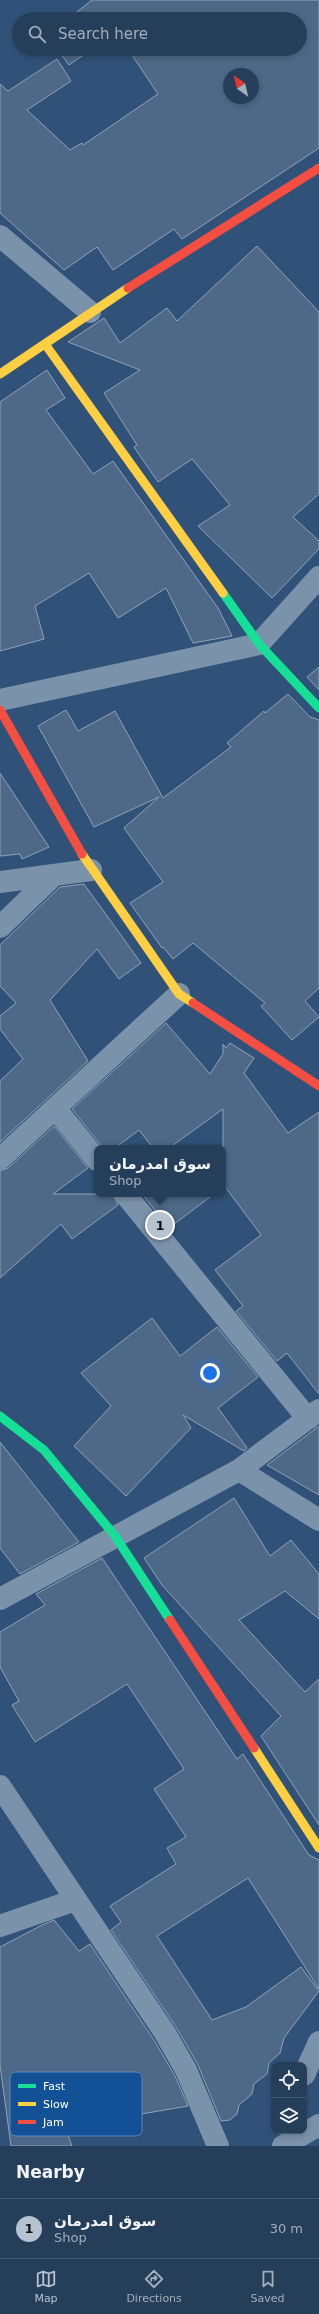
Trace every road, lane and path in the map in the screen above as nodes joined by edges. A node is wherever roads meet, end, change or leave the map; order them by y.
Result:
1 (319, 168) edge
2 (0, 236) edge
3 (90, 312) junction
4 (45, 344) junction
5 (0, 374) edge
6 (319, 577) edge
7 (258, 644) junction
8 (0, 700) edge
9 (319, 708) edge
10 (0, 710) edge
11 (91, 870) junction
12 (54, 875) junction
13 (0, 882) edge
14 (0, 927) edge
15 (179, 994) junction
16 (319, 1086) edge
17 (55, 1108) junction
18 (94, 1156) edge
19 (0, 1159) edge
20 (128, 1197) edge
21 (314, 1415) edge
22 (0, 1416) edge
23 (239, 1470) junction
24 (319, 1520) edge
25 (115, 1536) junction
26 (0, 1599) edge
27 (0, 1786) edge
28 (319, 1848) edge
29 (75, 1900) junction
30 (0, 1926) edge
31 (319, 2042) edge
32 (307, 2068) edge
33 (319, 2125) edge
34 (277, 2134) edge
35 (218, 2146) edge
36 (271, 2146) edge
37 (283, 2146) edge

1 - 3 street
2 - 3 street
3 - 4 street
4 - 5 street
4 - 7 street
6 - 7 street
7 - 8 street
7 - 9 street
10 - 11 street
11 - 12 street
11 - 15 street
12 - 13 street
12 - 14 street
15 - 16 street
15 - 17 street
17 - 18 street
17 - 19 street
20 - 21 street
21 - 23 street
22 - 25 street
23 - 24 street
23 - 25 street
25 - 26 street
25 - 28 street
27 - 29 street
29 - 30 street
29 - 35 street
31 - 32 street
33 - 37 street
34 - 36 street

